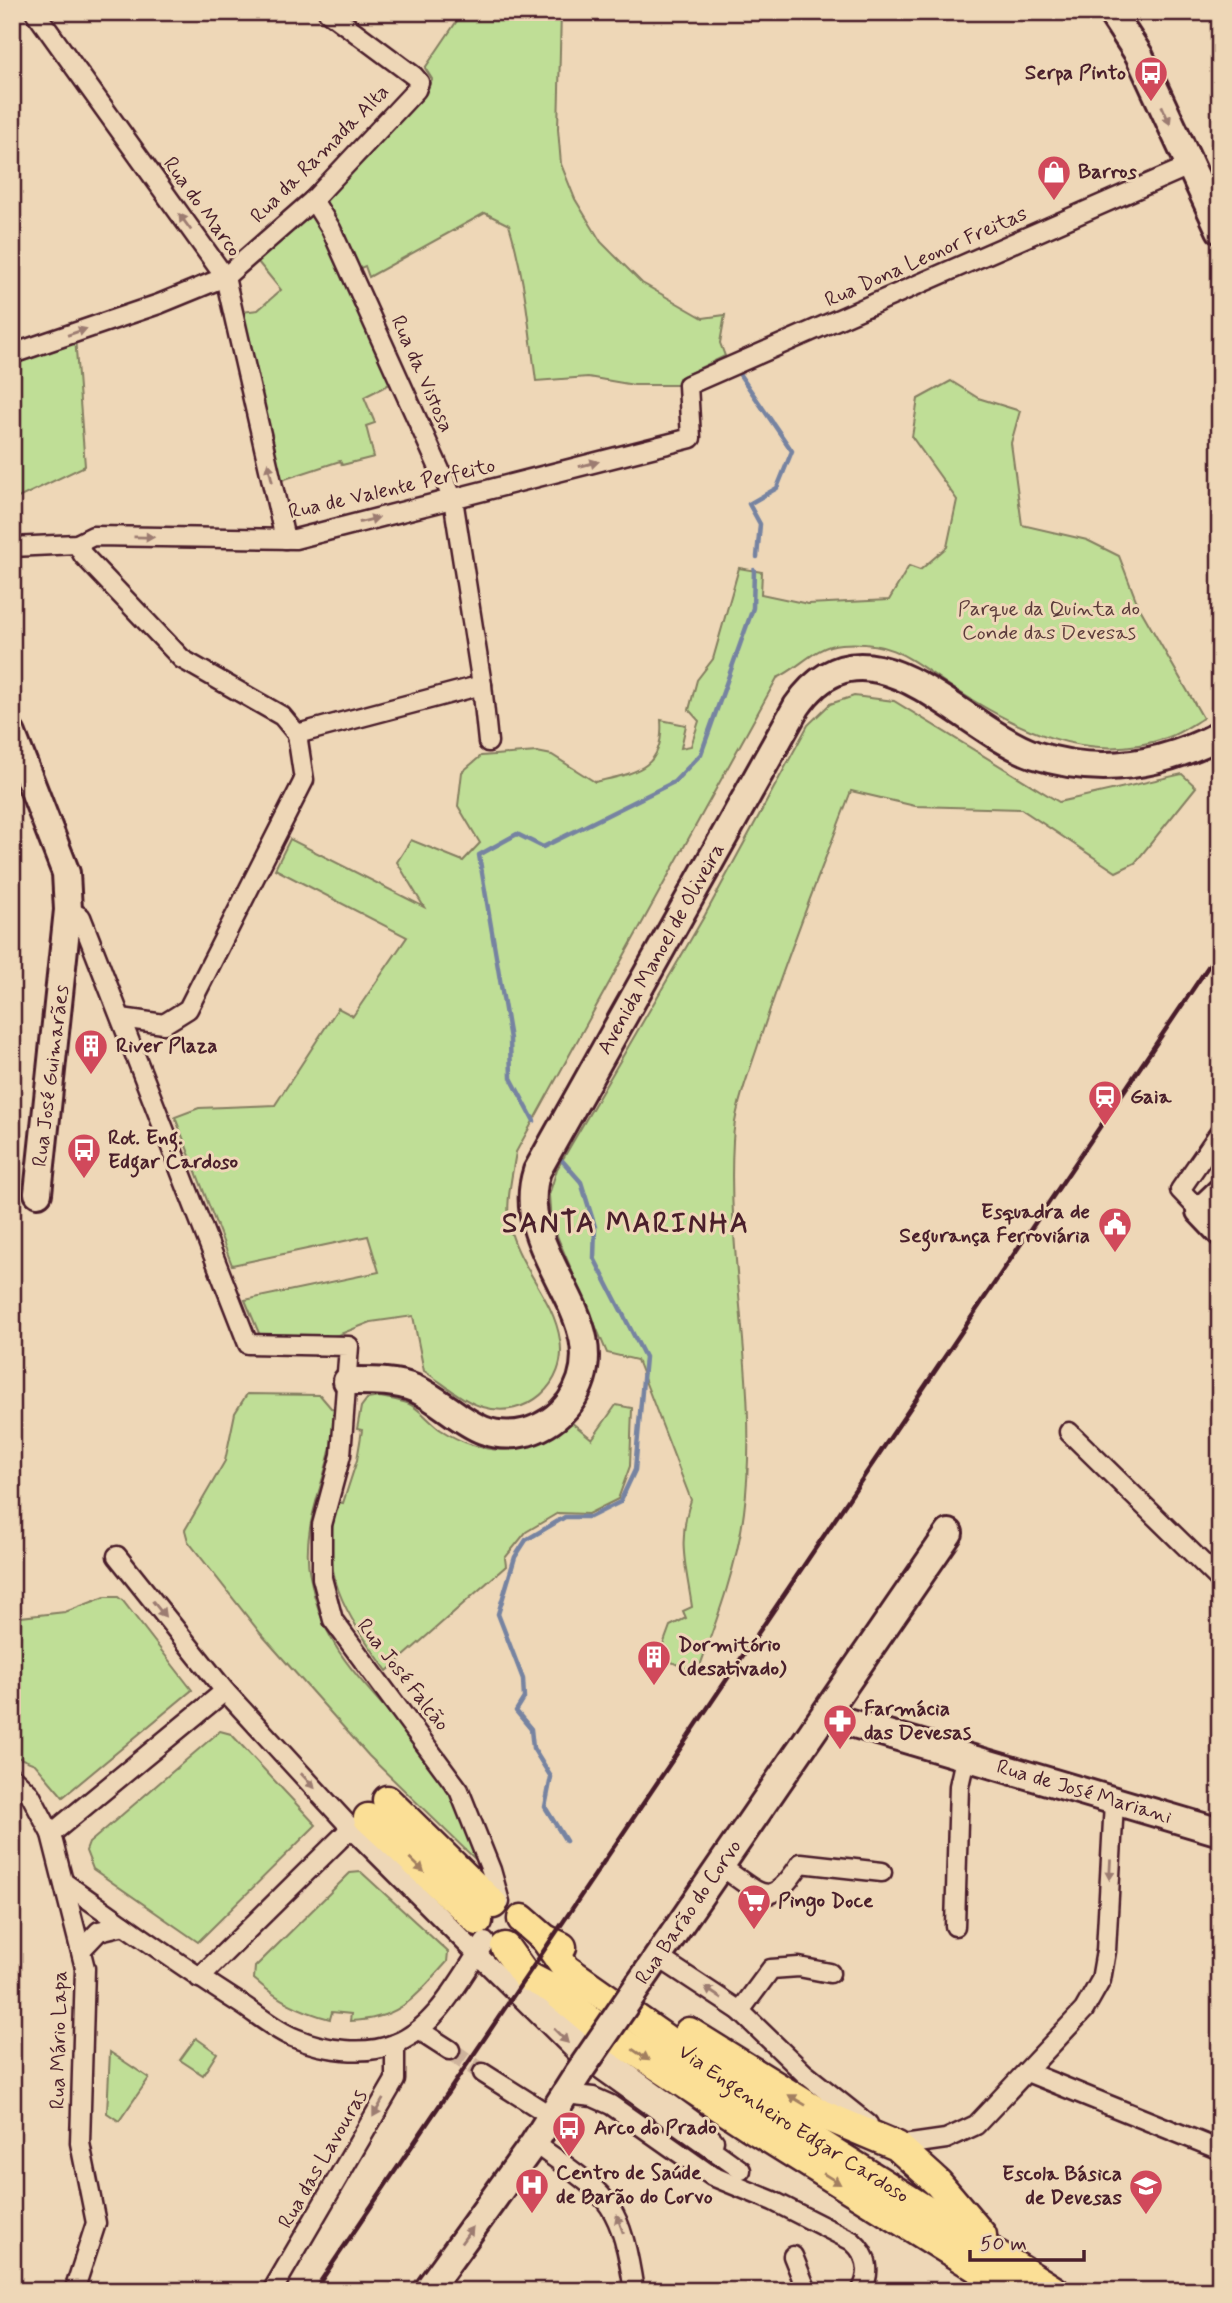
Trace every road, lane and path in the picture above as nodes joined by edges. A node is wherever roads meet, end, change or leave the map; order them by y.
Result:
1 (35, 12) edge
2 (328, 12) edge
3 (1111, 12) edge
4 (1189, 166) junction
5 (313, 200) junction
6 (1220, 230) edge
7 (225, 277) junction
8 (12, 354) edge
9 (720, 370) joint
10 (453, 499) junction
11 (285, 539) junction
12 (77, 544) junction
13 (12, 547) edge
14 (482, 685) junction
15 (12, 734) edge
16 (297, 734) junction
17 (1220, 735) edge
18 (488, 742) dead end
19 (68, 910) junction
20 (96, 954) junction
21 (65, 960) junction
22 (121, 1018) junction
23 (1220, 1132) edge
24 (1220, 1192) edge
25 (38, 1193) dead end
26 (1200, 1211) junction
27 (1220, 1232) edge
28 (348, 1381) junction
29 (1069, 1432) dead end
30 (949, 1534) dead end
31 (117, 1556) dead end
32 (1220, 1580) edge
33 (225, 1691) junction
34 (827, 1716) junction
35 (965, 1759) junction
36 (12, 1777) edge
37 (21, 1793) edge
38 (1114, 1802) junction
39 (369, 1815) junction
40 (1220, 1832) edge
41 (51, 1835) junction
42 (720, 1866) junction
43 (882, 1872) dead end
44 (65, 1883) junction
45 (124, 1925) junction
46 (955, 1926) dead end
47 (490, 1928) junction
48 (545, 1939) junction
49 (80, 1950) junction
50 (659, 1957) junction
51 (830, 1973) dead end
52 (525, 1975) junction
53 (200, 1978) junction
54 (740, 2011) junction
55 (419, 2030) junction
56 (395, 2044) junction
57 (450, 2050) tunnel mouth
58 (483, 2073) tunnel mouth
59 (1027, 2073) junction
60 (565, 2094) junction
61 (946, 2139) junction
62 (534, 2143) junction
63 (897, 2146) junction
64 (1220, 2150) edge
65 (741, 2171) junction
66 (937, 2183) junction
67 (772, 2201) junction
68 (997, 2254) junction
69 (793, 2256) dead end
70 (74, 2291) edge
71 (272, 2291) edge
72 (427, 2291) edge
73 (634, 2291) edge
74 (807, 2291) edge
75 (861, 2291) edge
76 (1014, 2291) edge
77 (1055, 2291) edge

7 -> 1 street, Rua do Marco
2 - 5 street, Rua da Ramada Alta
3 -> 4 main road
4 - 6 main road
4 - 9 street, Rua Dona Leonor Freitas
5 - 7 street, Rua da Ramada Alta
5 - 10 street, Rua da Vistosa
8 -> 7 street, Rua da Ramada Alta
11 -> 7 street, Rua do Marco
10 -> 9 street, Rua de Valente Perfeito
11 -> 10 street, Rua de Valente Perfeito
10 - 14 street, Rua da Vistosa
12 -> 11 street, Rua de Valente Perfeito
12 - 13 street, Rua de Valente Perfeito
12 - 16 street
14 - 16 street
14 - 18 street, Rua da Vistosa
15 - 19 main road, Rua José Guimarães
16 - 22 street
17 - 28 main road, Avenida Manoel de Oliveira
19 - 20 street
19 - 21 main road, Rua José Guimarães
20 - 21 street, Rua José Guimarães
20 - 22 street
21 - 25 main road, Rua José Guimarães
22 - 28 street, Rua José Falcão
23 - 26 street
24 - 26 main road
26 - 27 main road
28 - 47 street, Rua José Falcão
29 - 32 street
30 - 34 main road, Rua Barão do Corvo
31 -> 33 street
33 -> 39 street
33 - 41 street
34 - 35 main road, Rua de José Mariani
34 - 42 main road, Rua Barão do Corvo
35 - 38 main road, Rua de José Mariani
35 - 46 street
36 - 37 street, Rua Mário Lapa
37 - 41 street, Rua Mário Lapa
38 - 40 main road, Rua de José Mariani
38 -> 59 street
39 - 47 main road, Via Engenheiro Edgar Cardoso
39 - 53 street
41 - 44 street, Rua Mário Lapa
42 - 43 street
42 - 50 main road, Rua Barão do Corvo
44 - 45 street
44 - 49 street, Rua Mário Lapa
45 - 49 street
45 - 53 street
47 - 48 main road
47 - 52 main road, Via Engenheiro Edgar Cardoso
47 - 55 street
47 -> 65 street, Via Engenheiro Edgar Cardoso
63 -> 48 main road
48 - 68 main road, Via Engenheiro Edgar Cardoso
49 - 70 street, Rua Mário Lapa
54 -> 50 street
50 - 60 main road, Rua Barão do Corvo, bridge
51 - 54 street
52 - 65 street, Via Engenheiro Edgar Cardoso
52 -> 76 main road, Via Engenheiro Edgar Cardoso
53 - 56 street
54 - 63 street
55 - 56 street
55 - 57 street
56 -> 71 street, Rua das Lavouras
58 - 60 street
59 - 61 street
59 - 64 street
60 - 62 main road, Rua Barão do Corvo
60 - 67 street
61 - 63 street
61 - 66 street
72 -> 62 main road, Rua Barão do Corvo
73 -> 62 street
63 - 66 main road
65 - 67 street, Via Engenheiro Edgar Cardoso
66 - 68 main road
67 - 75 street
68 - 77 main road, Via Engenheiro Edgar Cardoso
69 - 74 street

